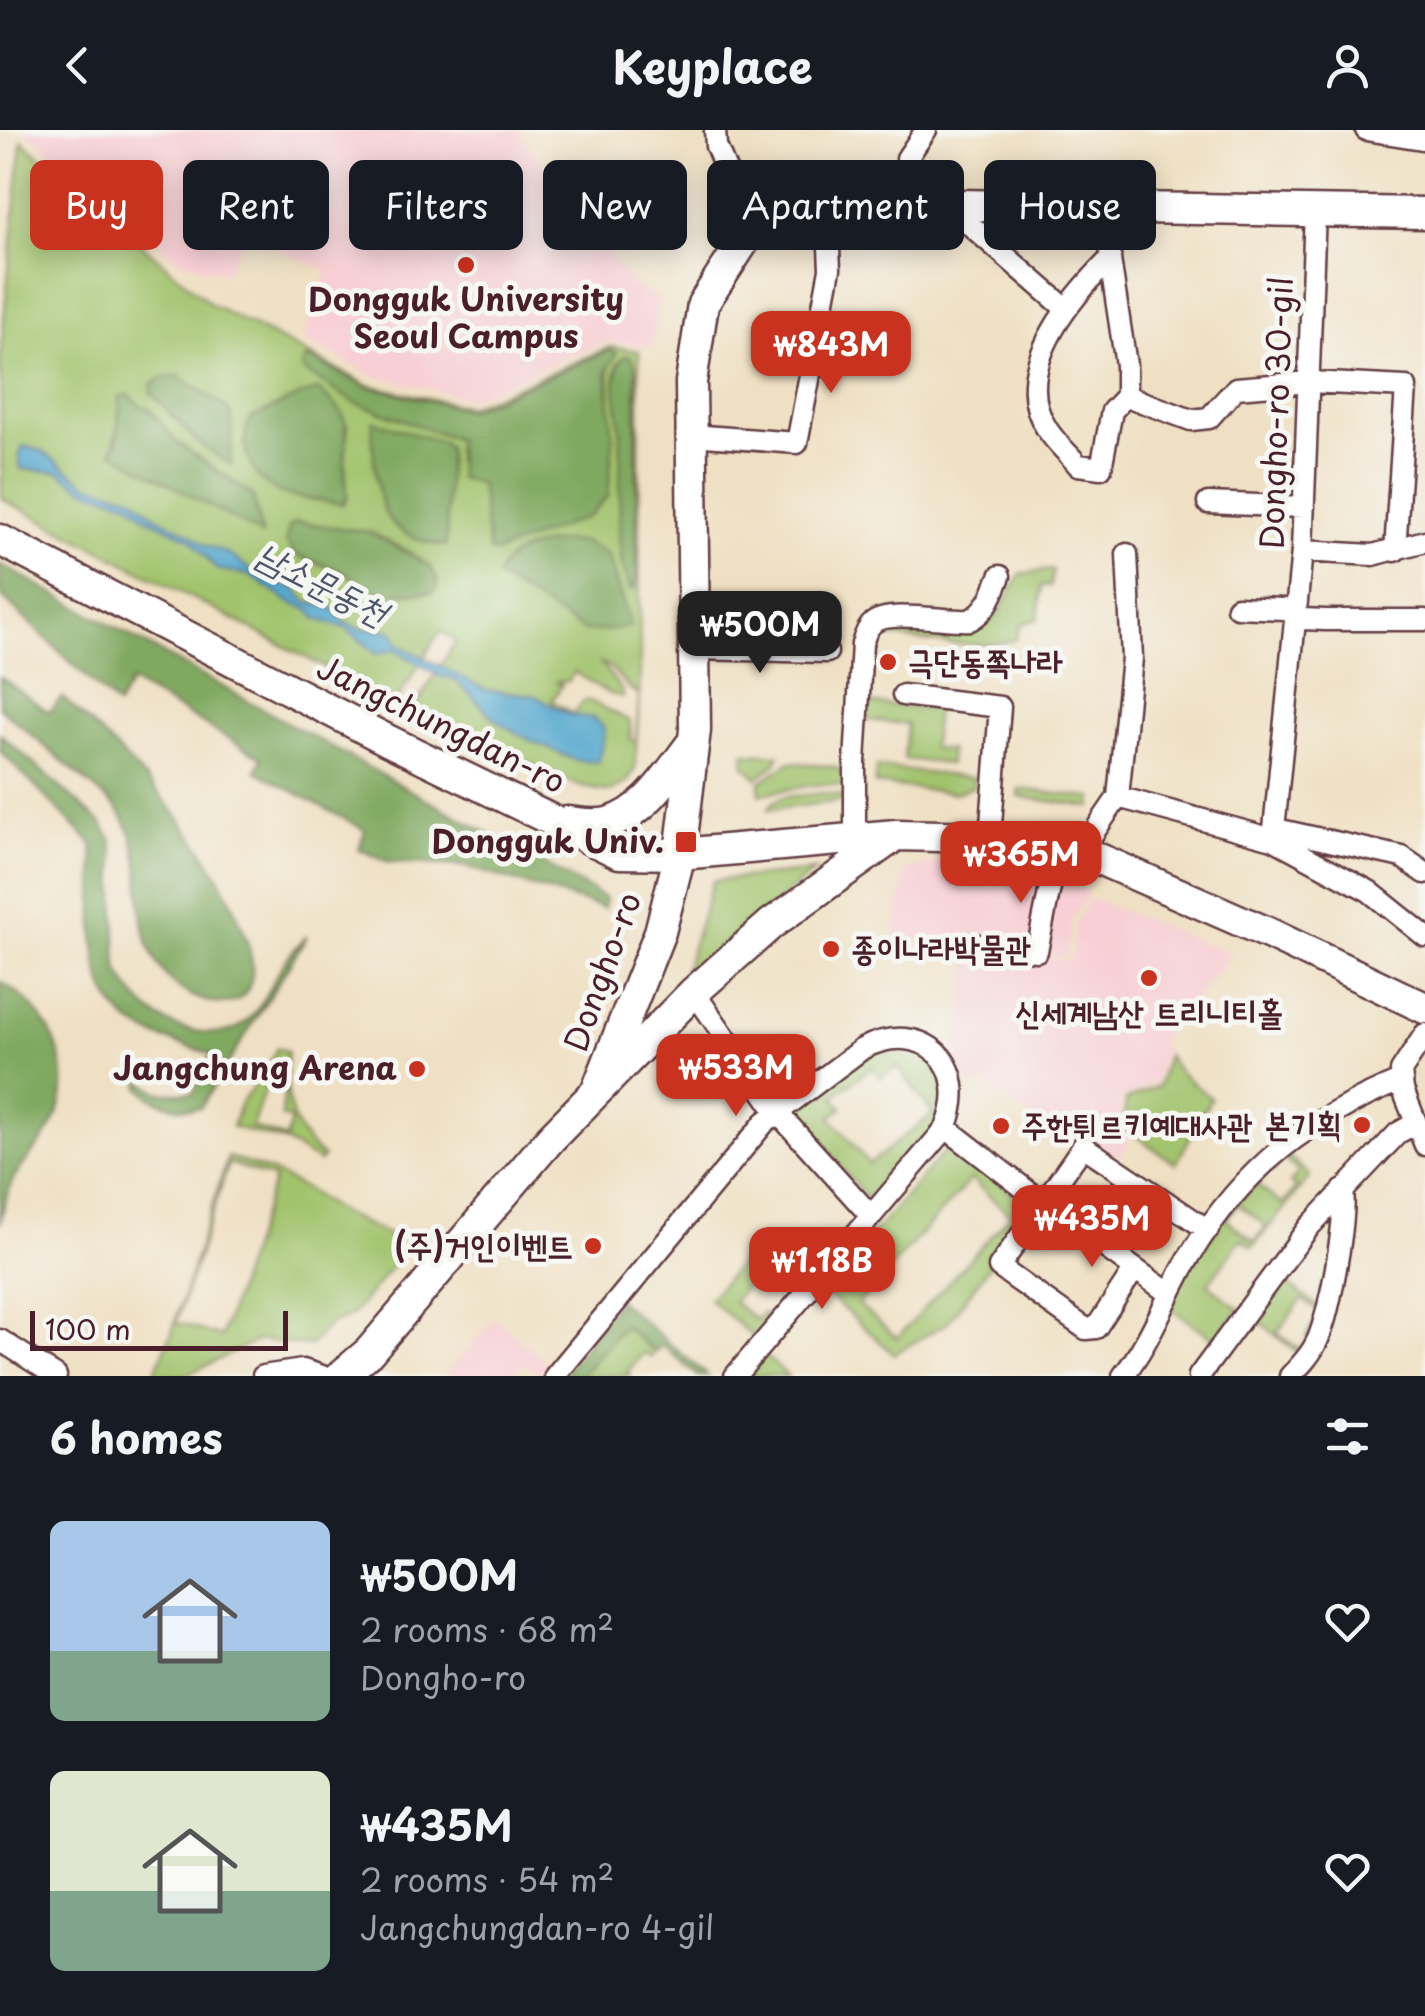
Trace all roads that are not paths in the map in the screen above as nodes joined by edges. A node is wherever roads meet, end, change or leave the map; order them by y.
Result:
1 (715, 130) edge
2 (926, 130) edge
3 (1366, 130) edge
4 (1423, 135) edge
5 (722, 160) edge
6 (909, 160) edge
7 (1156, 209) edge
8 (1315, 212) junction
9 (1425, 213) edge
10 (964, 220) edge
11 (738, 250) edge
12 (829, 250) edge
13 (1111, 250) edge
14 (1110, 260) junction
15 (1064, 308) junction
16 (1309, 382) junction
17 (1126, 396) junction
18 (692, 435) junction
19 (1208, 503) dead end
20 (1304, 507) junction
21 (0, 540) edge
22 (1425, 541) edge
23 (1302, 551) junction
24 (1395, 552) junction
25 (1127, 554) dead end
26 (1000, 576) dead end
27 (1237, 608) dead end
28 (1296, 616) junction
29 (1425, 620) edge
30 (694, 649) junction
31 (826, 652) dead end
32 (903, 695) dead end
33 (694, 736) junction
34 (1118, 797) junction
35 (554, 821) junction
36 (1275, 834) junction
37 (896, 835) junction
38 (855, 838) junction
39 (990, 838) junction
40 (1425, 845) edge
41 (1070, 849) junction
42 (680, 854) junction
43 (1418, 869) edge
44 (1425, 936) edge
45 (968, 944) dead end
46 (694, 992) junction
47 (1425, 1008) edge
48 (1425, 1034) edge
49 (1402, 1080) junction
50 (596, 1090) junction
51 (777, 1112) junction
52 (1416, 1123) junction
53 (946, 1128) junction
54 (1425, 1145) edge
55 (1343, 1190) junction
56 (1043, 1203) junction
57 (870, 1216) junction
58 (1208, 1230) junction
59 (1134, 1270) junction
60 (1170, 1294) junction
61 (0, 1340) edge
62 (56, 1376) edge
63 (263, 1376) edge
64 (322, 1376) edge
65 (341, 1376) edge
66 (554, 1376) edge
67 (735, 1376) edge
68 (1123, 1376) edge
69 (1199, 1376) edge
70 (1290, 1376) edge

1 - 5 street
2 - 6 street
3 - 4 street
7 - 8 main road
8 - 9 main road
8 - 16 street, Dongho-ro 30-gil
10 - 15 street
11 - 18 main road, Dongho-ro
12 - 18 street
13 - 14 street
14 - 15 street
14 - 17 street
15 - 17 street
16 - 17 street
16 - 20 street, Dongho-ro 30-gil
16 - 24 street
18 - 30 main road, Dongho-ro
19 - 20 street
20 - 23 street, Dongho-ro 30-gil
21 - 35 main road, Jangchungdan-ro
22 - 24 street
23 - 24 street
23 - 28 street, Dongho-ro 30-gil
25 - 34 street
26 - 38 street
27 - 28 street
28 - 29 street
28 - 36 street, Dongho-ro 30-gil
30 - 31 street
30 - 33 main road, Dongho-ro
32 - 39 street
33 - 35 main road
33 - 42 main road, Dongho-ro
34 - 36 street
34 - 41 street
35 - 42 main road, Jangchungdan-ro
36 - 43 street
36 - 44 street
37 - 38 main road, Jangchungdan-ro
37 - 39 main road, Jangchungdan-ro
37 - 46 main road
38 - 42 main road, Jangchungdan-ro
39 - 41 main road, Jangchungdan-ro
40 - 43 street
41 - 45 street
41 - 47 main road, Jangchungdan-ro
42 - 50 main road, Dongho-ro
46 - 50 main road
46 - 51 street
48 - 49 street
49 - 52 street
49 - 58 street
50 - 65 main road, Dongho-ro
51 - 53 street
51 - 57 street
51 - 66 street
52 - 54 street
52 - 55 street
53 - 56 street
53 - 57 street
55 - 69 street
55 - 70 street
56 - 58 street
56 - 59 street
56 - 59 street
57 - 67 street
58 - 60 street
59 - 60 street
60 - 68 street
61 - 62 street
63 - 64 street

